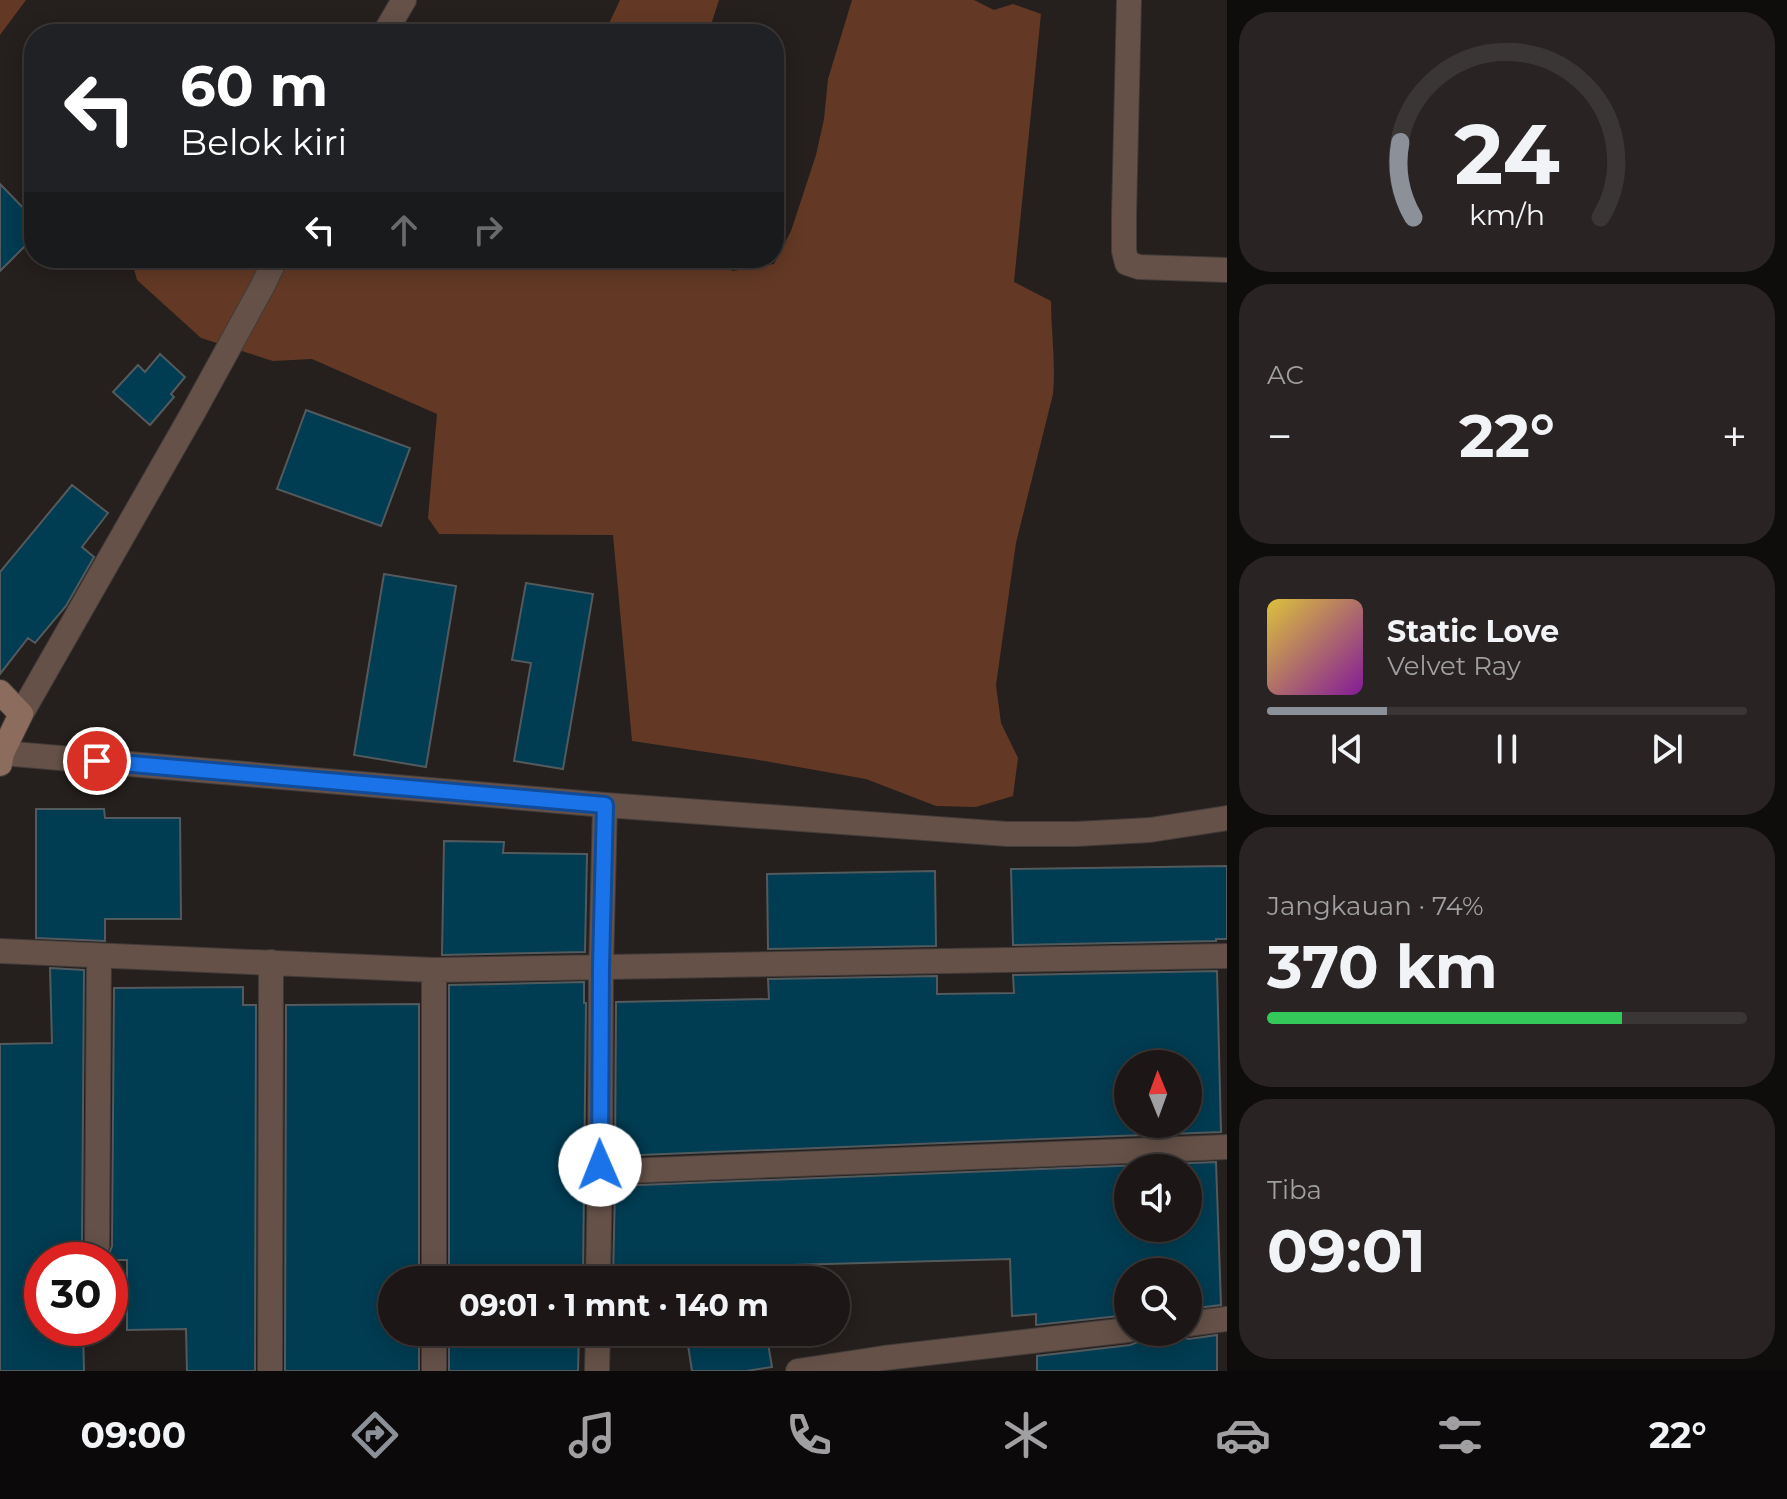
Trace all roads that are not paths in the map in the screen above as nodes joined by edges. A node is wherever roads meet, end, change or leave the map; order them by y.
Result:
1 (404, 0) edge
2 (1129, 0) edge
3 (390, 24) edge
4 (271, 268) edge
5 (1227, 270) edge
6 (0, 692) edge
7 (21, 714) junction
8 (1, 758) edge
9 (605, 805) junction
10 (1227, 818) edge
11 (0, 951) edge
12 (99, 956) junction
13 (1227, 956) edge
14 (271, 962) junction
15 (601, 967) junction
16 (434, 970) junction
17 (1227, 1147) edge
18 (600, 1172) junction
19 (97, 1242) edge
20 (434, 1266) edge
21 (598, 1266) edge
22 (1227, 1319) edge
23 (1202, 1322) edge
24 (1114, 1332) edge
25 (434, 1346) edge
26 (598, 1346) edge
27 (597, 1369) edge
28 (270, 1371) edge
29 (434, 1371) edge
30 (798, 1371) edge

1 - 3 street
2 - 5 street
4 - 7 street
6 - 7 street
7 - 8 street
8 - 9 street
9 - 10 street
9 - 15 street
11 - 12 street
12 - 14 street
12 - 19 street
13 - 15 street
14 - 16 street
14 - 28 street
15 - 16 street
15 - 18 street
16 - 20 street
17 - 18 street
18 - 21 street
22 - 23 street
24 - 30 street
25 - 29 street
26 - 27 street

